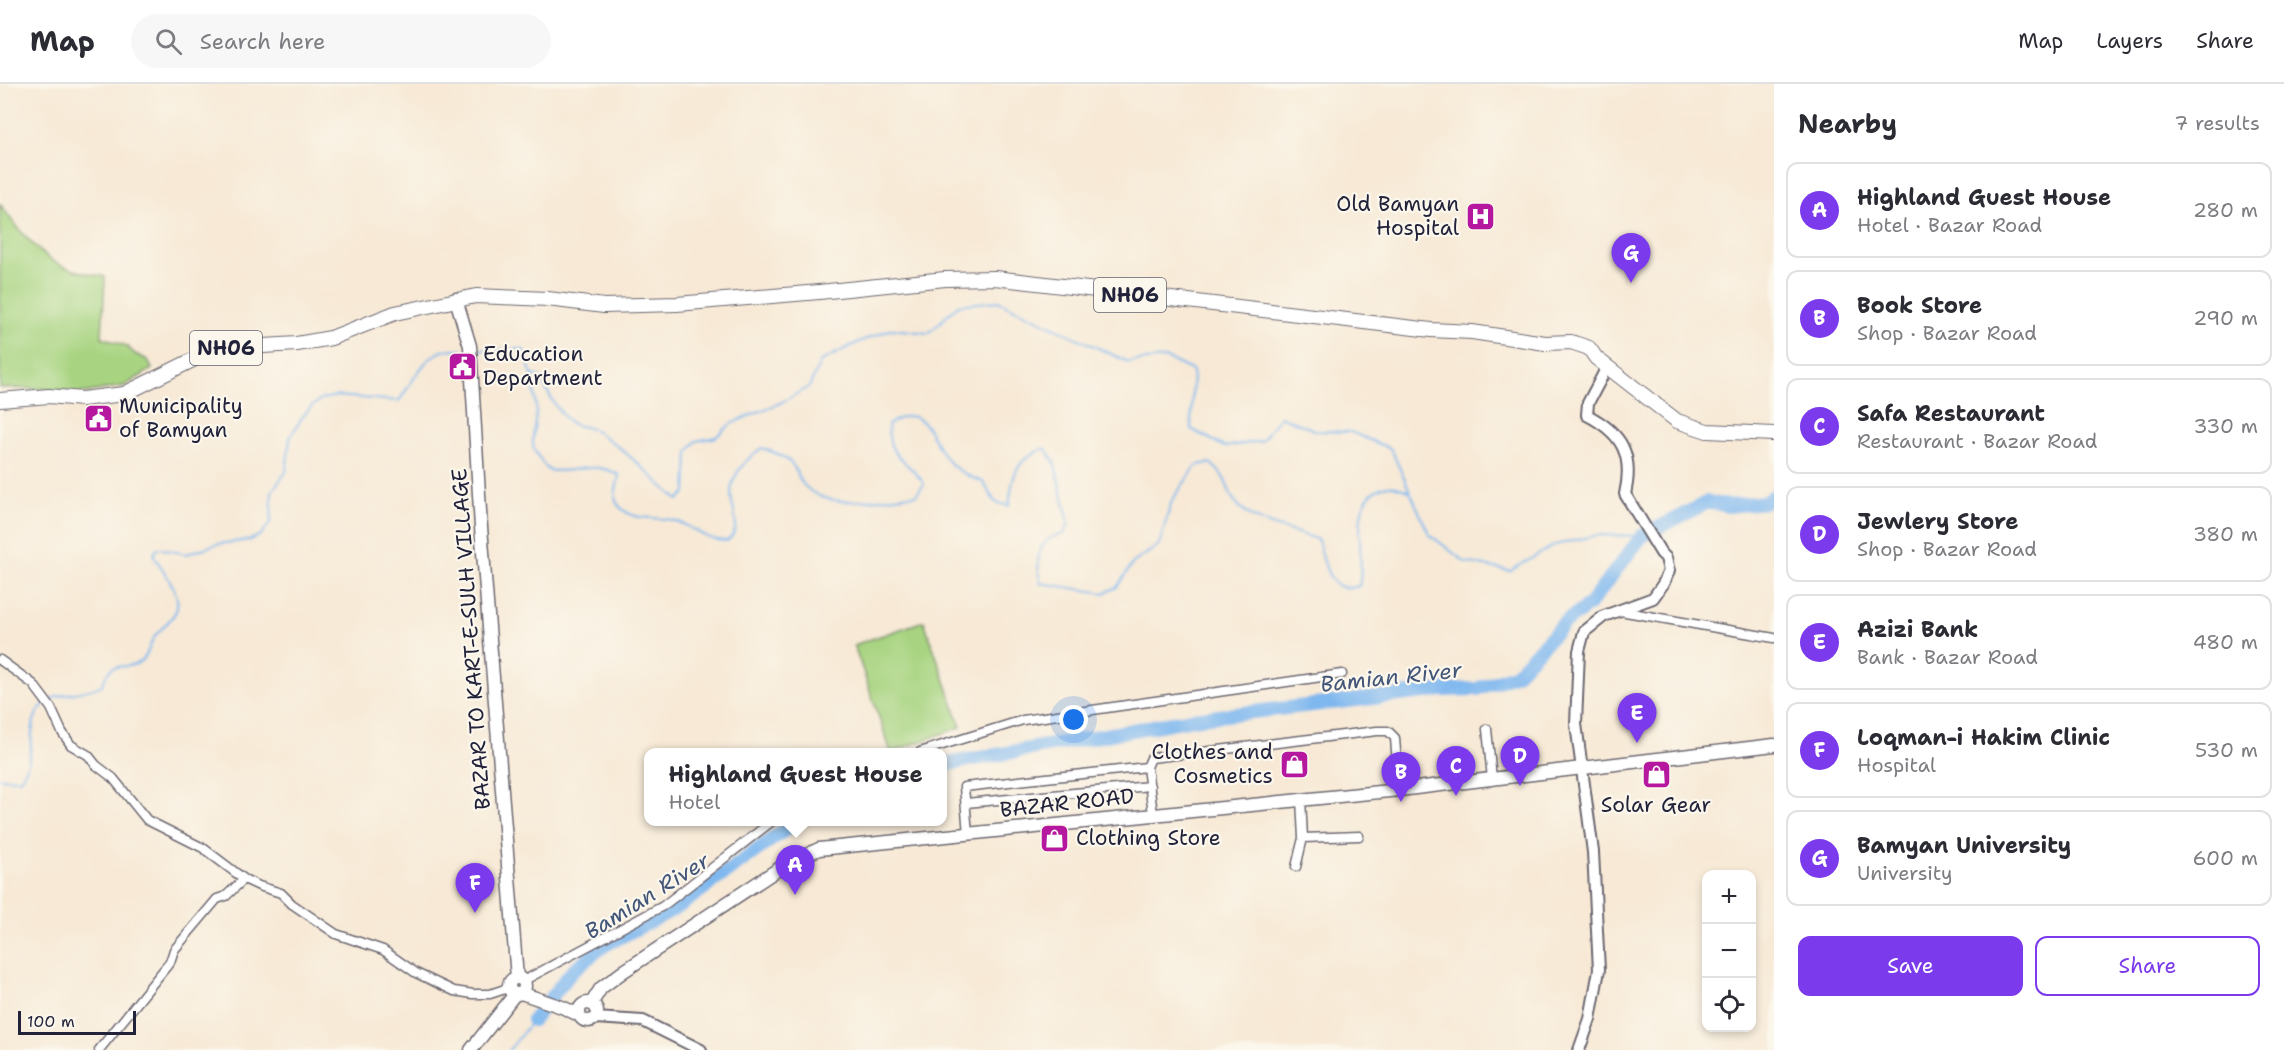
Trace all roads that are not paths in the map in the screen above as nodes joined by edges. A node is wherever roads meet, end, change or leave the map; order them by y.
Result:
1 (456, 299) junction
2 (1607, 367) junction
3 (0, 400) edge
4 (1774, 434) edge
5 (1620, 611) junction
6 (1774, 638) edge
7 (0, 660) edge
8 (1342, 674) dead end
9 (1487, 729) dead end
10 (1774, 745) edge
11 (936, 748) edge
12 (1148, 767) junction
13 (1580, 770) junction
14 (1492, 779) junction
15 (1150, 786) junction
16 (1399, 790) junction
17 (1300, 799) junction
18 (966, 802) junction
19 (1154, 814) junction
20 (766, 826) edge
21 (968, 834) junction
22 (1359, 836) dead end
23 (1303, 838) junction
24 (1296, 867) dead end
25 (244, 879) junction
26 (518, 987) junction
27 (591, 1004) junction
28 (579, 1012) junction
29 (595, 1018) junction
30 (99, 1050) edge
31 (471, 1050) edge
32 (701, 1050) edge
33 (1579, 1050) edge

1 - 2 main road, NH06
1 - 3 main road, NH06
1 - 26 main road, BAZAR TO KART-E-SULH VILLAGE
2 - 4 main road, NH06
2 - 5 street
5 - 6 street
5 - 13 street
7 - 25 street
8 - 11 street
9 - 14 street
10 - 13 main road, BAZAR ROAD
12 - 15 street
12 - 16 street
12 - 18 street
13 - 14 main road, BAZAR ROAD
13 - 33 street
14 - 16 main road, BAZAR ROAD
15 - 18 street
15 - 19 street
16 - 17 main road, BAZAR ROAD
17 - 19 main road, BAZAR ROAD
17 - 23 street
18 - 21 street
19 - 21 main road, BAZAR ROAD
20 - 26 street
21 - 27 main road, BAZAR ROAD
22 - 23 street
23 - 24 street
25 - 26 street
25 - 30 street
26 - 28 main road
26 - 31 main road
27 - 28 main road
27 - 29 main road
28 - 29 main road
29 - 32 street

